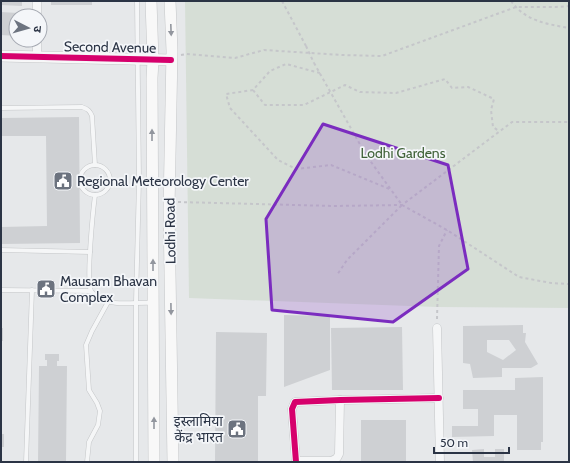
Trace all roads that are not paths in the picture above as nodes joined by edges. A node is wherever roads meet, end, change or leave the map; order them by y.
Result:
1 (137, 1) edge
2 (151, 1) edge
3 (170, 1) edge
4 (37, 48) edge
5 (1, 56) edge
6 (37, 57) junction
7 (139, 60) junction
8 (153, 60) junction
9 (171, 60) junction
10 (1, 108) edge
11 (95, 165) junction
12 (95, 195) junction
13 (1, 250) edge
14 (90, 252) junction
15 (1, 290) edge
16 (32, 290) junction
17 (91, 291) junction
18 (108, 302) junction
19 (136, 302) junction
20 (153, 303) junction
21 (437, 328) road end
22 (439, 398) junction
23 (340, 400) junction
24 (26, 462) edge
25 (87, 462) edge
26 (136, 462) edge
27 (154, 462) edge
28 (173, 462) edge
29 (296, 462) edge
30 (440, 462) edge

1 - 7 lane
2 - 8 main road, Lodhi Road
3 -> 9 main road, Lodhi Road
4 - 6 street
5 - 6 main road, Second Avenue
6 - 7 main road, Second Avenue
7 - 8 main road, Second Avenue
7 - 19 lane
8 - 9 main road, Second Avenue
20 -> 8 main road, Lodhi Road
9 -> 28 main road, Lodhi Road
10 - 11 lane
11 - 12 lane
11 - 12 lane
12 - 14 lane
13 - 14 lane
14 - 17 lane
15 - 16 lane
16 - 17 lane
16 - 24 lane
17 - 18 lane
18 - 19 lane
18 - 25 lane
19 - 20 lane
19 - 26 lane
27 -> 20 main road, Lodhi Road
21 - 22 street
22 - 23 street
22 - 30 street
23 - 29 street
23 - 29 street

